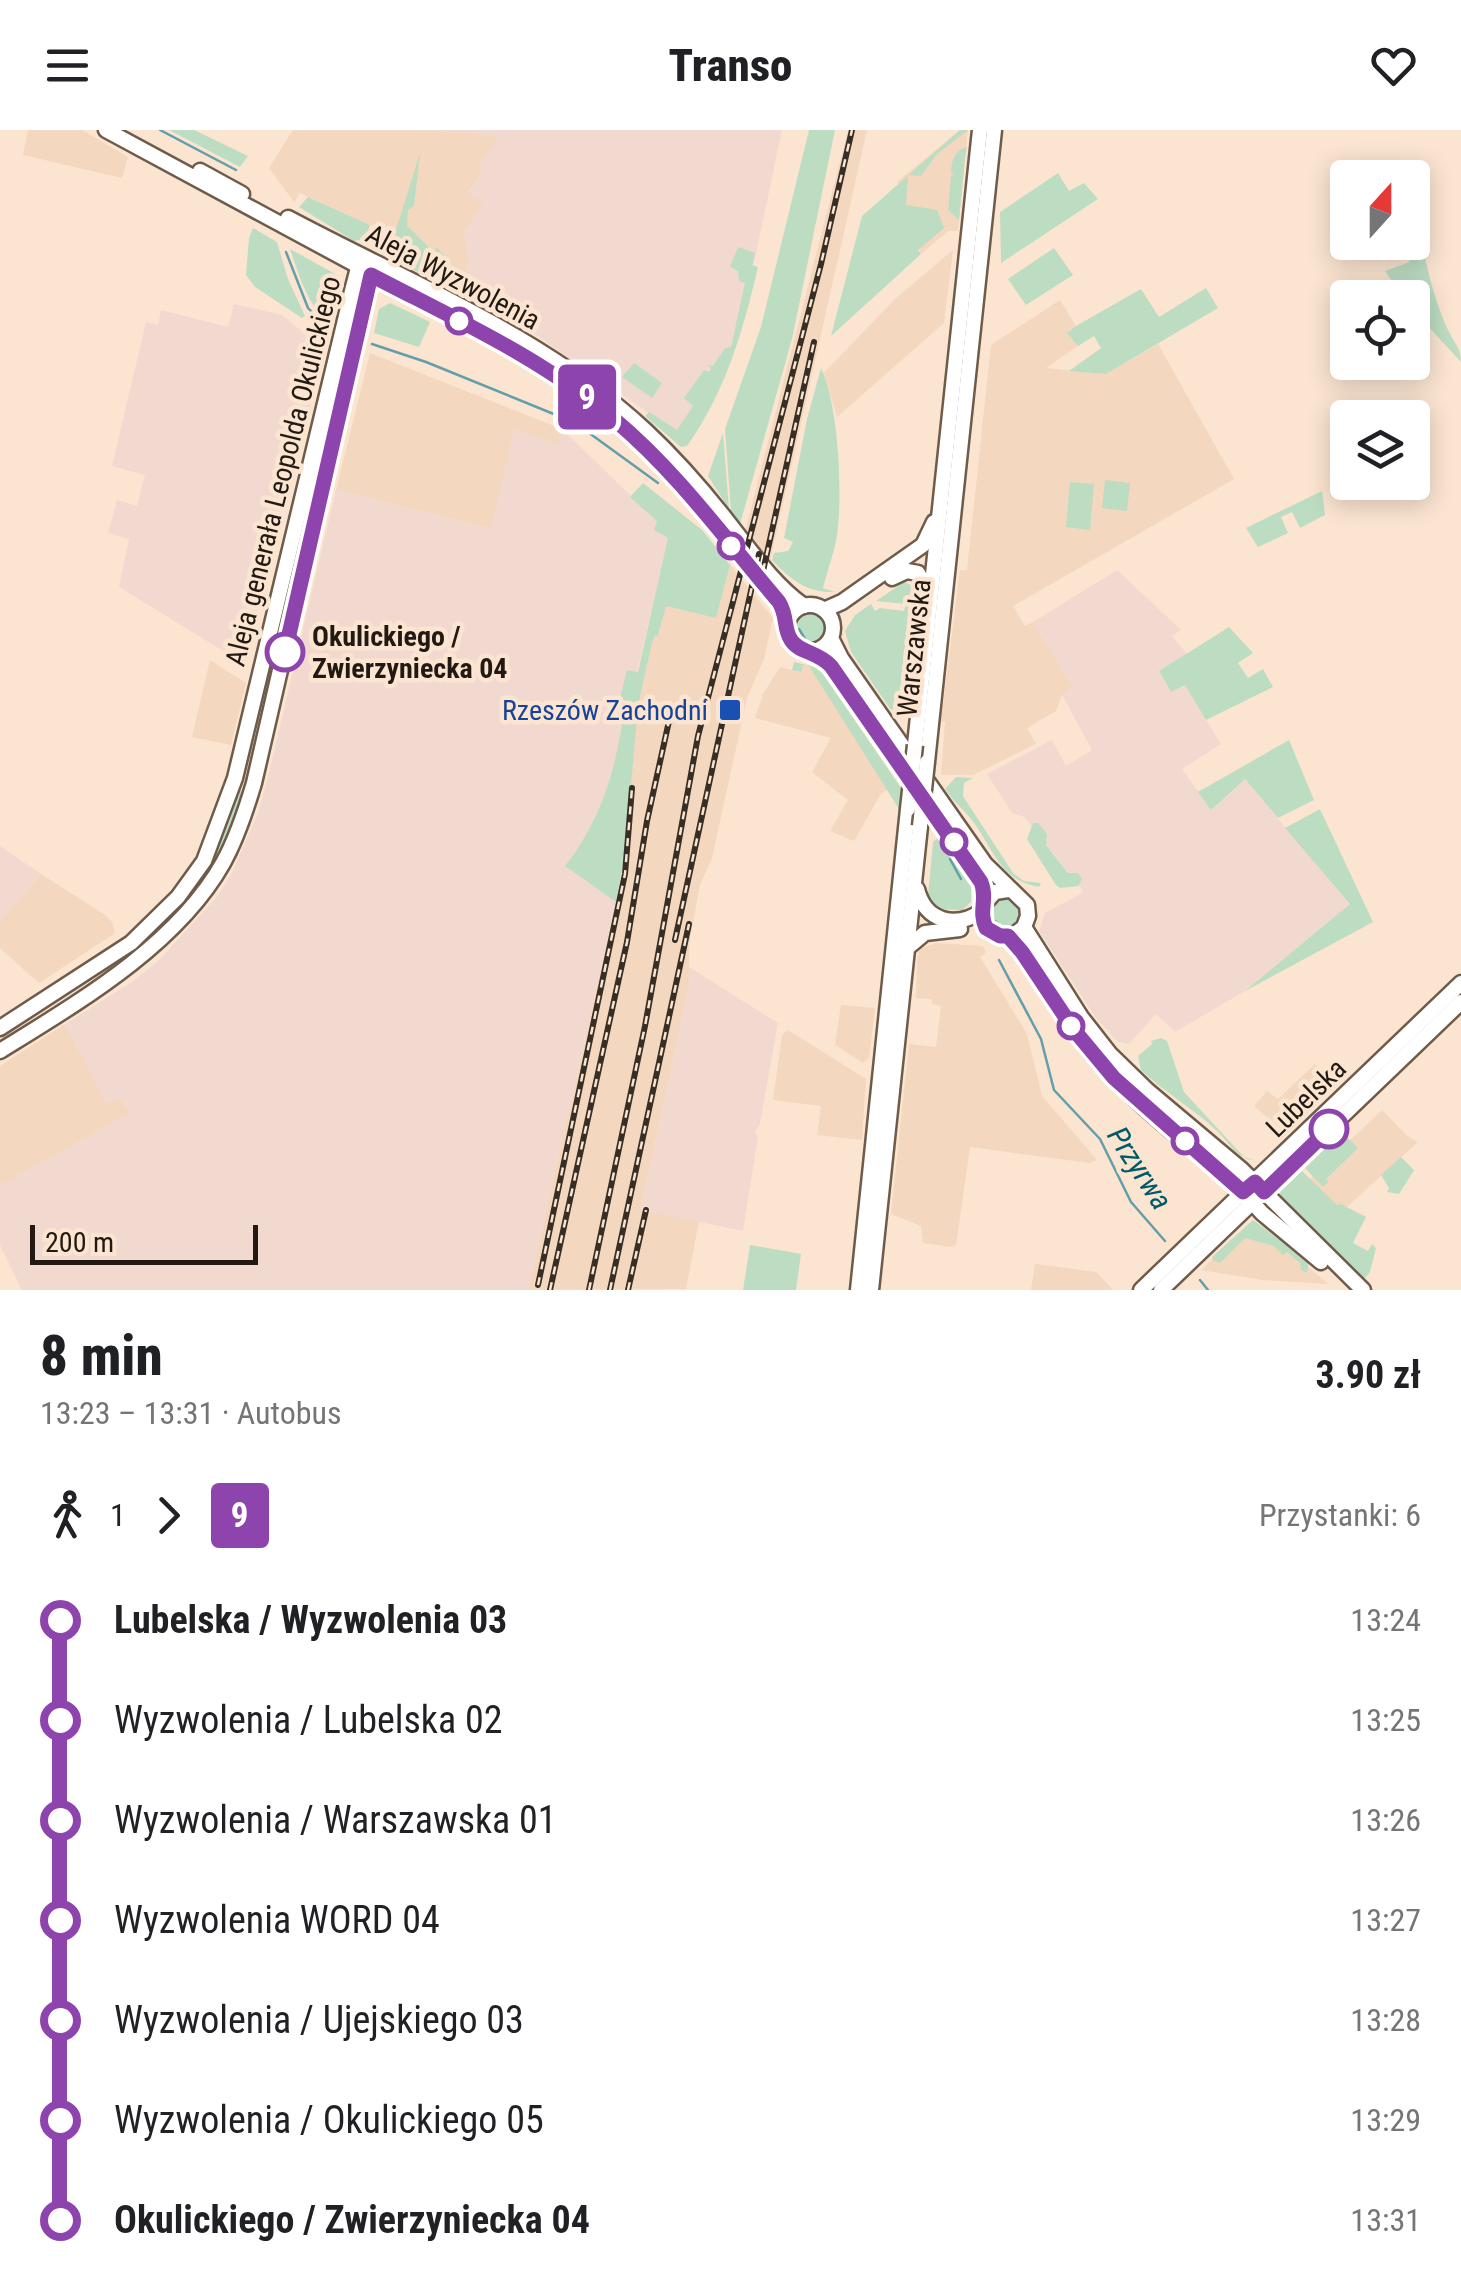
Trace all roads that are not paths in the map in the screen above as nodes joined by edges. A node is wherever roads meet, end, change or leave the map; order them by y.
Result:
1 (106, 130) edge
2 (122, 130) edge
3 (994, 130) edge
4 (980, 136) edge
5 (991, 158) junction
6 (985, 218) junction
7 (970, 226) junction
8 (366, 268) junction
9 (328, 386) junction
10 (346, 391) junction
11 (941, 498) junction
12 (931, 596) junction
13 (804, 606) junction
14 (824, 610) junction
15 (788, 620) junction
16 (271, 626) junction
17 (291, 627) junction
18 (832, 631) junction
19 (816, 651) junction
20 (236, 778) junction
21 (254, 783) junction
22 (915, 876) junction
23 (1008, 890) junction
24 (984, 905) junction
25 (1024, 926) junction
26 (986, 928) junction
27 (1008, 936) junction
28 (148, 937) junction
29 (907, 948) junction
30 (74, 982) junction
31 (1461, 983) edge
32 (83, 998) junction
33 (1461, 1002) edge
34 (0, 1028) edge
35 (0, 1050) edge
36 (1253, 1192) junction
37 (858, 1290) edge
38 (872, 1290) edge
39 (1140, 1290) edge
40 (1161, 1290) edge
41 (1354, 1290) edge
42 (1364, 1290) edge

1 - 8 main road, Aleja Wyzwolenia
2 - 8 main road, Aleja Wyzwolenia
3 - 5 main road, Warszawska
4 - 5 main road
4 - 7 main road, Warszawska
5 - 6 main road, Warszawska
6 - 7 main road
6 - 22 main road, Warszawska, bridge
7 - 11 main road, Warszawska
8 - 9 main road, Aleja generała Leopolda Okulickiego
8 - 10 main road, Aleja generała Leopolda Okulickiego
8 - 13 main road, Aleja Wyzwolenia
8 - 15 main road, Aleja Wyzwolenia
9 - 10 main road
9 - 16 main road, Aleja generała Leopolda Okulickiego
10 - 17 main road, Aleja generała Leopolda Okulickiego
11 - 12 main road, Warszawska
11 - 14 main road
12 - 18 main road
12 - 37 main road, Warszawska, bridge
13 - 14 main road
13 - 15 main road
14 - 18 main road
15 - 19 main road
16 - 17 main road
16 - 20 main road, Aleja generała Leopolda Okulickiego
17 - 21 main road, Aleja generała Leopolda Okulickiego
18 - 19 main road
18 - 23 main road
19 - 24 main road
20 - 21 main road
20 - 28 main road, Aleja generała Leopolda Okulickiego
21 - 28 main road, Aleja generała Leopolda Okulickiego
22 - 24 main road
22 - 29 main road, Warszawska
23 - 24 main road
23 - 25 main road
24 - 26 main road
25 - 27 main road
25 - 36 main road
26 - 27 main road
26 - 29 main road
27 - 36 main road
28 - 30 main road, Aleja generała Leopolda Okulickiego
28 - 32 main road, Aleja generała Leopolda Okulickiego
29 - 38 main road, Warszawska
30 - 32 main road
30 - 34 main road, Aleja generała Leopolda Okulickiego
31 - 36 main road, Lubelska
32 - 35 main road, Aleja generała Leopolda Okulickiego
33 - 36 main road, Lubelska
36 - 39 main road, Lubelska
36 - 40 main road, Lubelska
36 - 41 main road
36 - 42 main road

